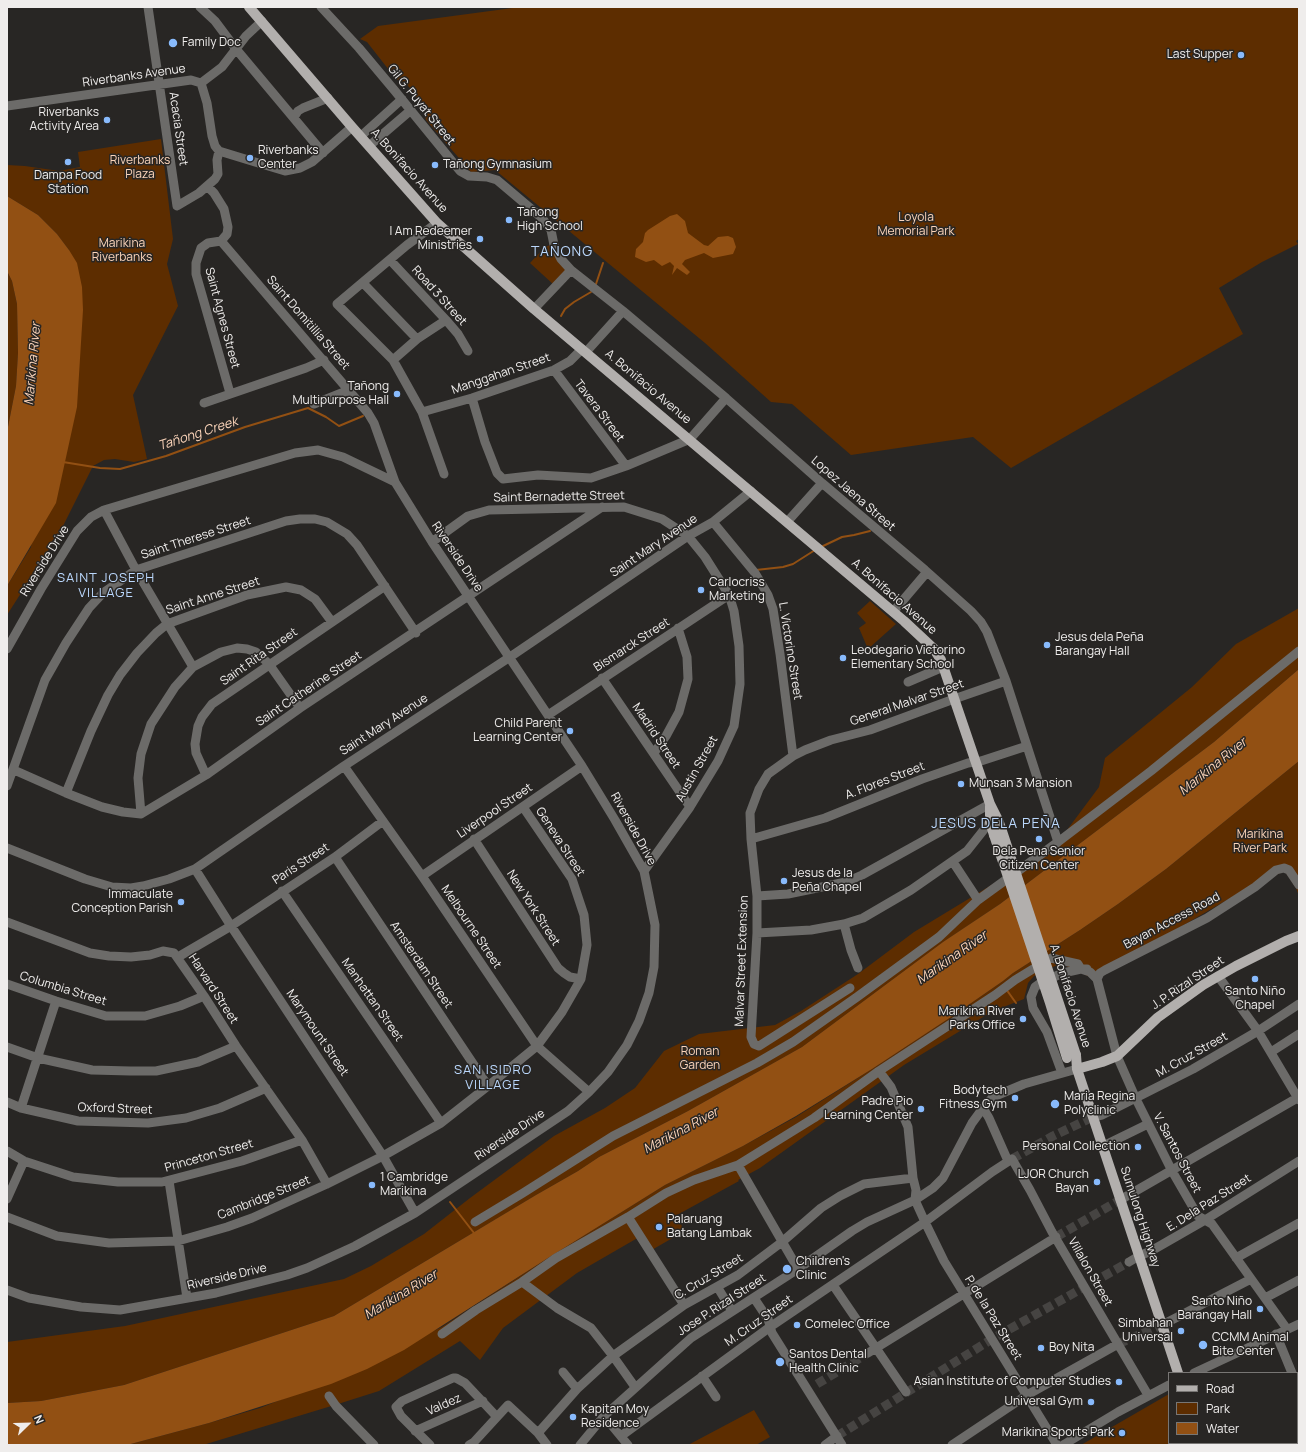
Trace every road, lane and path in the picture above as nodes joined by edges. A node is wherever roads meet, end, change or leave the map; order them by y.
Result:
1 (148, 7) edge
2 (200, 7) edge
3 (249, 7) edge
4 (321, 7) edge
5 (262, 22) junction
6 (236, 49) junction
7 (159, 83) junction
8 (201, 83) junction
9 (328, 98) junction
10 (402, 99) junction
11 (7, 106) edge
12 (411, 110) junction
13 (294, 117) junction
14 (352, 127) junction
15 (361, 136) junction
16 (369, 146) junction
17 (219, 151) junction
18 (323, 153) junction
19 (207, 186) junction
20 (437, 223) junction
21 (221, 241) junction
22 (390, 260) junction
23 (571, 270) junction
24 (363, 282) junction
25 (534, 308) junction
26 (623, 311) junction
27 (446, 320) junction
28 (417, 339) junction
29 (584, 350) junction
30 (468, 351) dead end
31 (324, 360) junction
32 (393, 360) junction
33 (554, 370) junction
34 (349, 390) junction
35 (230, 393) junction
36 (472, 398) junction
37 (726, 398) junction
38 (204, 403) dead end
39 (314, 404) dead end
40 (422, 412) junction
41 (690, 439) junction
42 (626, 466) junction
43 (444, 474) dead end
44 (395, 482) junction
45 (822, 484) junction
46 (751, 491) junction
47 (602, 507) junction
48 (104, 510) junction
49 (713, 522) junction
50 (787, 522) junction
51 (688, 536) junction
52 (432, 542) junction
53 (136, 570) junction
54 (927, 572) junction
55 (385, 586) junction
56 (729, 595) junction
57 (469, 596) junction
58 (893, 612) junction
59 (332, 622) junction
60 (167, 624) junction
61 (678, 628) junction
62 (416, 633) junction
63 (7, 649) edge
64 (1299, 651) edge
65 (510, 657) junction
66 (269, 664) junction
67 (193, 667) junction
68 (943, 667) junction
69 (602, 678) junction
70 (1006, 681) junction
71 (908, 682) dead end
72 (954, 699) junction
73 (300, 708) junction
74 (548, 715) junction
75 (1027, 746) junction
76 (654, 753) junction
77 (793, 756) junction
78 (975, 762) junction
79 (344, 766) junction
80 (582, 766) junction
81 (14, 770) junction
82 (206, 775) junction
83 (7, 786) edge
84 (66, 793) junction
85 (990, 804) junction
86 (522, 807) junction
87 (690, 807) junction
88 (141, 814) junction
89 (384, 821) junction
90 (990, 822) junction
91 (998, 833) junction
92 (474, 839) junction
93 (751, 839) junction
94 (1058, 842) junction
95 (7, 848) edge
96 (334, 857) junction
97 (953, 862) junction
98 (195, 868) junction
99 (644, 871) junction
100 (422, 876) junction
101 (1299, 885) edge
102 (282, 891) junction
103 (757, 896) junction
104 (978, 900) junction
105 (7, 922) edge
106 (844, 924) junction
107 (231, 926) junction
108 (757, 933) junction
109 (1299, 936) edge
110 (178, 957) junction
111 (1111, 967) junction
112 (858, 968) dead end
113 (1081, 968) junction
114 (1218, 976) junction
115 (581, 979) junction
116 (1097, 979) junction
117 (7, 984) edge
118 (850, 988) dead end
119 (204, 996) junction
120 (56, 1002) junction
121 (1299, 1004) edge
122 (1258, 1031) junction
123 (1299, 1034) edge
124 (7, 1046) edge
125 (236, 1046) junction
126 (537, 1046) junction
127 (1271, 1052) junction
128 (1117, 1056) junction
129 (38, 1058) junction
130 (1077, 1069) junction
131 (879, 1071) junction
132 (1062, 1073) junction
133 (488, 1086) junction
134 (266, 1088) junction
135 (589, 1092) junction
136 (1299, 1098) edge
137 (1136, 1099) junction
138 (7, 1102) edge
139 (21, 1108) junction
140 (983, 1108) junction
141 (1093, 1117) junction
142 (441, 1122) junction
143 (1148, 1124) junction
144 (302, 1140) junction
145 (1103, 1146) junction
146 (7, 1151) edge
147 (383, 1156) junction
148 (1010, 1160) junction
149 (24, 1161) junction
150 (1299, 1161) edge
151 (738, 1165) junction
152 (1172, 1171) junction
153 (913, 1178) junction
154 (168, 1181) junction
155 (327, 1184) junction
156 (7, 1199) edge
157 (915, 1200) junction
158 (1120, 1200) junction
159 (415, 1213) junction
160 (7, 1217) edge
161 (628, 1217) junction
162 (1205, 1220) junction
163 (475, 1222) dead end
164 (925, 1222) junction
165 (1299, 1223) edge
166 (1056, 1237) junction
167 (178, 1241) junction
168 (782, 1242) junction
169 (1139, 1256) junction
170 (1236, 1258) junction
171 (1129, 1262) tunnel mouth
172 (798, 1269) junction
173 (1251, 1279) junction
174 (1299, 1280) edge
175 (522, 1282) junction
176 (833, 1285) junction
177 (718, 1288) junction
178 (7, 1290) edge
179 (964, 1293) junction
180 (187, 1298) junction
181 (754, 1298) junction
182 (1265, 1298) junction
183 (684, 1305) junction
184 (732, 1312) junction
185 (1162, 1324) junction
186 (1299, 1324) edge
187 (770, 1327) junction
188 (1287, 1329) junction
189 (442, 1334) dead end
190 (1276, 1334) junction
191 (1118, 1344) junction
192 (872, 1350) junction
193 (614, 1356) junction
194 (563, 1372) dead end
195 (1178, 1372) edge
196 (1196, 1372) edge
197 (1292, 1372) edge
198 (702, 1376) junction
199 (817, 1384) tunnel mouth
200 (1168, 1385) edge
201 (635, 1387) junction
202 (577, 1389) junction
203 (808, 1389) junction
204 (906, 1392) dead end
205 (1027, 1395) junction
206 (1148, 1395) junction
207 (329, 1396) dead end
208 (716, 1397) dead end
209 (483, 1401) junction
210 (604, 1416) junction
211 (497, 1417) junction
212 (415, 1431) junction
213 (538, 1433) junction
214 (621, 1436) junction
215 (837, 1436) junction
216 (374, 1445) edge
217 (430, 1445) edge
218 (469, 1445) edge
219 (547, 1445) edge
220 (580, 1445) edge
221 (628, 1445) edge
222 (825, 1445) edge
223 (842, 1445) edge
224 (952, 1445) edge
225 (1057, 1445) edge
226 (1063, 1445) edge

1 - 7 street, Acacia Street
2 - 6 street
3 - 5 main road, A. Bonifacio Avenue
4 - 10 street, Gil G. Puyat Street
5 - 6 street, Riverbanks Avenue
5 - 9 main road, A. Bonifacio Avenue
6 - 8 street, Riverbanks Avenue
6 - 13 street
7 - 8 street, Riverbanks Avenue
7 - 11 street, Riverbanks Avenue
7 - 19 street, Acacia Street
8 - 17 street
9 - 13 street
9 - 14 main road, A. Bonifacio Avenue
10 - 12 street, Gil G. Puyat Street
10 - 15 street
12 - 16 street
12 - 23 street, Gil G. Puyat Street
13 - 18 street
14 - 15 main road, A. Bonifacio Avenue
14 - 18 street
15 - 16 main road, A. Bonifacio Avenue
16 - 20 main road, A. Bonifacio Avenue
17 - 18 street
17 - 19 street
19 - 21 street
20 - 22 street
20 - 25 main road, A. Bonifacio Avenue
21 - 31 street, Saint Domitillia Street
21 - 35 street, Saint Agnes Street
22 - 24 street
22 - 27 street, Road 3 Street
23 - 25 street
23 - 26 street, Lopez Jaena Street
24 - 28 street
24 - 32 street
25 - 29 main road, A. Bonifacio Avenue
26 - 29 street, Manggahan Street
26 - 37 street, Lopez Jaena Street
27 - 28 street
27 - 30 street, Road 3 Street
28 - 32 street
29 - 33 street, Manggahan Street
29 - 41 main road, A. Bonifacio Avenue
31 - 34 street, Saint Domitillia Street
31 - 35 street
32 - 40 street
33 - 36 street, Manggahan Street
33 - 42 street, Tavera Street
34 - 39 street
34 - 44 street, Saint Domitillia Street
35 - 38 street
36 - 40 street, Manggahan Street
36 - 42 street
37 - 41 street
37 - 45 street, Lopez Jaena Street
40 - 43 street
41 - 42 street
41 - 46 main road, A. Bonifacio Avenue
44 - 48 street, Riverside Drive
44 - 52 street, Riverside Drive
45 - 50 street
45 - 54 street, Lopez Jaena Street
46 - 49 street, Saint Mary Avenue
46 - 50 main road, A. Bonifacio Avenue
47 - 51 street, Saint Bernadette Street
47 - 52 street, Saint Bernadette Street
47 - 57 street, Saint Catherine Street
48 - 53 street
48 - 63 street, Riverside Drive
49 - 51 street, Saint Mary Avenue
49 - 77 street, L. Victorino Street
50 - 58 main road, A. Bonifacio Avenue
51 - 56 street, Austin Street
51 - 65 street, Saint Mary Avenue
52 - 57 street, Riverside Drive
53 - 55 street, Saint Therese Street
53 - 60 street
53 - 81 street, Saint Therese Street
54 - 58 street
54 - 70 street, Lopez Jaena Street
55 - 59 street, Saint Rita Street
55 - 62 street, Saint Therese Street
56 - 61 street, Bismarck Street
56 - 87 street, Austin Street
57 - 62 street, Saint Catherine Street
57 - 65 street, Riverside Drive
58 - 68 main road, A. Bonifacio Avenue
59 - 60 street, Saint Anne Street
59 - 66 street, Saint Rita Street
60 - 67 street
60 - 84 street, Saint Anne Street
61 - 69 street, Bismarck Street
61 - 76 street
62 - 73 street, Saint Catherine Street
64 - 94 street
65 - 74 street, Riverside Drive
65 - 79 street, Saint Mary Avenue
66 - 67 street
66 - 73 street
66 - 82 street, Saint Rita Street
67 - 88 street
68 - 71 street
68 - 72 main road, A. Bonifacio Avenue
69 - 74 street, Bismarck Street
69 - 76 street, Madrid Street
70 - 72 street, General Malvar Street
70 - 75 street, Lopez Jaena Street
72 - 77 street, General Malvar Street
72 - 78 main road, A. Bonifacio Avenue
73 - 82 street, Saint Catherine Street
74 - 80 street, Riverside Drive
75 - 78 street, A. Flores Street
75 - 94 street, Lopez Jaena Street
76 - 87 street, Madrid Street
77 - 93 street, Malvar Street Extension
78 - 85 main road, A. Bonifacio Avenue
78 - 93 street, A. Flores Street
79 - 89 street, Melbourne Street
79 - 98 street, Saint Mary Avenue
80 - 86 street, Liverpool Street
80 - 99 street, Riverside Drive
81 - 83 street, Saint Therese Street
81 - 84 street
82 - 88 street, Saint Catherine Street
84 - 88 street
85 - 90 main road, A. Bonifacio Avenue
85 - 91 main road, A. Bonifacio Avenue
85 - 103 street
86 - 92 street, Liverpool Street
86 - 115 street, Geneva Street
87 - 99 street, Austin Street
89 - 96 street, Paris Street
89 - 100 street, Melbourne Street
90 - 91 main road, A. Bonifacio Avenue
90 - 97 street
91 - 130 main road, A. Bonifacio Avenue, bridge
92 - 100 street, Liverpool Street
92 - 115 street, New York Street
93 - 103 street, Malvar Street Extension
94 - 104 street
95 - 98 street, Saint Mary Avenue
96 - 102 street, Paris Street
96 - 133 street, Amsterdam Street
97 - 104 street
97 - 106 street
98 - 107 street, Marymount Street
99 - 135 street, Riverside Drive
100 - 126 street, Melbourne Street
101 - 111 street, Bayan Access Road
102 - 107 street, Paris Street
102 - 142 street, Manhattan Street
103 - 108 street, Malvar Street Extension
104 - 163 street
105 - 110 street, Harvard Street
106 - 108 street
106 - 112 street
107 - 110 street, Paris Street
107 - 147 street, Marymount Street
108 - 118 street, Malvar Street Extension
109 - 114 main road, J. P. Rizal Street
110 - 119 street, Harvard Street
111 - 113 street, Bayan Access Road
111 - 116 street, Bayan Access Road
113 - 116 street
113 - 131 street
113 - 132 street
114 - 122 street
114 - 128 main road, J. P. Rizal Street
115 - 126 street, Geneva Street
116 - 128 street, V. Santos Street
117 - 120 street, Columbia Street
119 - 120 street, Columbia Street
119 - 125 street, Harvard Street
120 - 129 street
121 - 122 street, M. Cruz Street
122 - 127 street
122 - 137 street, M. Cruz Street
123 - 127 street
124 - 129 street
125 - 129 street
125 - 134 street, Harvard Street
126 - 133 street, Geneva Street
126 - 135 street, Melbourne Street
127 - 136 street
128 - 130 main road, J. P. Rizal Street
128 - 137 street, V. Santos Street
129 - 139 street
130 - 132 street, Jose P. Rizal Street
130 - 141 main road, Sumulong Highway
131 - 151 street
131 - 153 street
132 - 140 street, Jose P. Rizal Street
133 - 142 street, Geneva Street
134 - 139 street, Oxford Street
134 - 144 street, Harvard Street
135 - 159 street, Riverside Drive
136 - 152 street
137 - 141 street, M. Cruz Street
137 - 143 street, V. Santos Street
138 - 139 street, Oxford Street
140 - 148 street, Villalon Street
140 - 157 street, Jose P. Rizal Street
141 - 145 main road, Sumulong Highway
142 - 147 street, Geneva Street
143 - 145 street
143 - 152 street, V. Santos Street
144 - 154 street, Princeton Street
144 - 155 street, Harvard Street
145 - 158 main road, Sumulong Highway
146 - 149 street, Princeton Street
147 - 155 street, Cambridge Street
147 - 159 street, Marymount Street
148 - 164 street, M. Cruz Street
148 - 166 street, Villalon Street
149 - 154 street, Princeton Street
149 - 156 street
150 - 162 street, E. Dela Paz Street
151 - 161 street
151 - 168 street
152 - 158 street
152 - 162 street, V. Santos Street
153 - 157 street
153 - 168 street, C. Cruz Street
154 - 167 street
155 - 167 street, Cambridge Street
157 - 164 street, P. de la Paz Street
157 - 172 street, Jose P. Rizal Street
158 - 169 main road, Sumulong Highway
159 - 180 street, Riverside Drive
160 - 167 street, Cambridge Street
161 - 175 street
161 - 183 street
162 - 169 street, E. Dela Paz Street
162 - 170 street, V. Santos Street
164 - 176 street, M. Cruz Street
164 - 179 street, P. de la Paz Street
165 - 170 street
166 - 179 street
166 - 191 street, Villalon Street
167 - 180 street
168 - 172 street
168 - 177 street, C. Cruz Street
169 - 171 street, E. Dela Paz Street
169 - 185 main road, Sumulong Highway
170 - 173 street, V. Santos Street
172 - 181 street, Jose P. Rizal Street
173 - 182 street, V. Santos Street
173 - 185 street
174 - 182 street
175 - 189 street
175 - 193 street
176 - 187 street, M. Cruz Street
176 - 192 street
177 - 183 street, C. Cruz Street
177 - 184 street
178 - 180 street, Riverside Drive
179 - 192 street
179 - 205 street, P. de la Paz Street
181 - 184 street, Jose P. Rizal Street
181 - 187 street
182 - 188 street, V. Santos Street
183 - 193 street, C. Cruz Street
184 - 201 street, Jose P. Rizal Street
185 - 195 main road, Sumulong Highway
186 - 188 street
187 - 198 street, M. Cruz Street
187 - 203 street
188 - 190 street
190 - 196 street
190 - 197 street
191 - 205 street
191 - 206 street, Villalon Street
192 - 204 street
193 - 201 street
193 - 202 street, C. Cruz Street
194 - 202 street
198 - 208 street
198 - 214 street, M. Cruz Street
199 - 203 street
200 - 206 street
201 - 210 street, Jose P. Rizal Street
202 - 213 street, C. Cruz Street
203 - 215 street
205 - 224 street
205 - 225 street, P. de la Paz Street
206 - 226 street
207 - 216 street
209 - 211 street
209 - 212 street, Valdez
209 - 212 street
210 - 214 street
210 - 220 street, Jose P. Rizal Street
211 - 213 street
211 - 218 street
212 - 217 street
213 - 219 street
214 - 221 street
215 - 222 street
215 - 223 street

